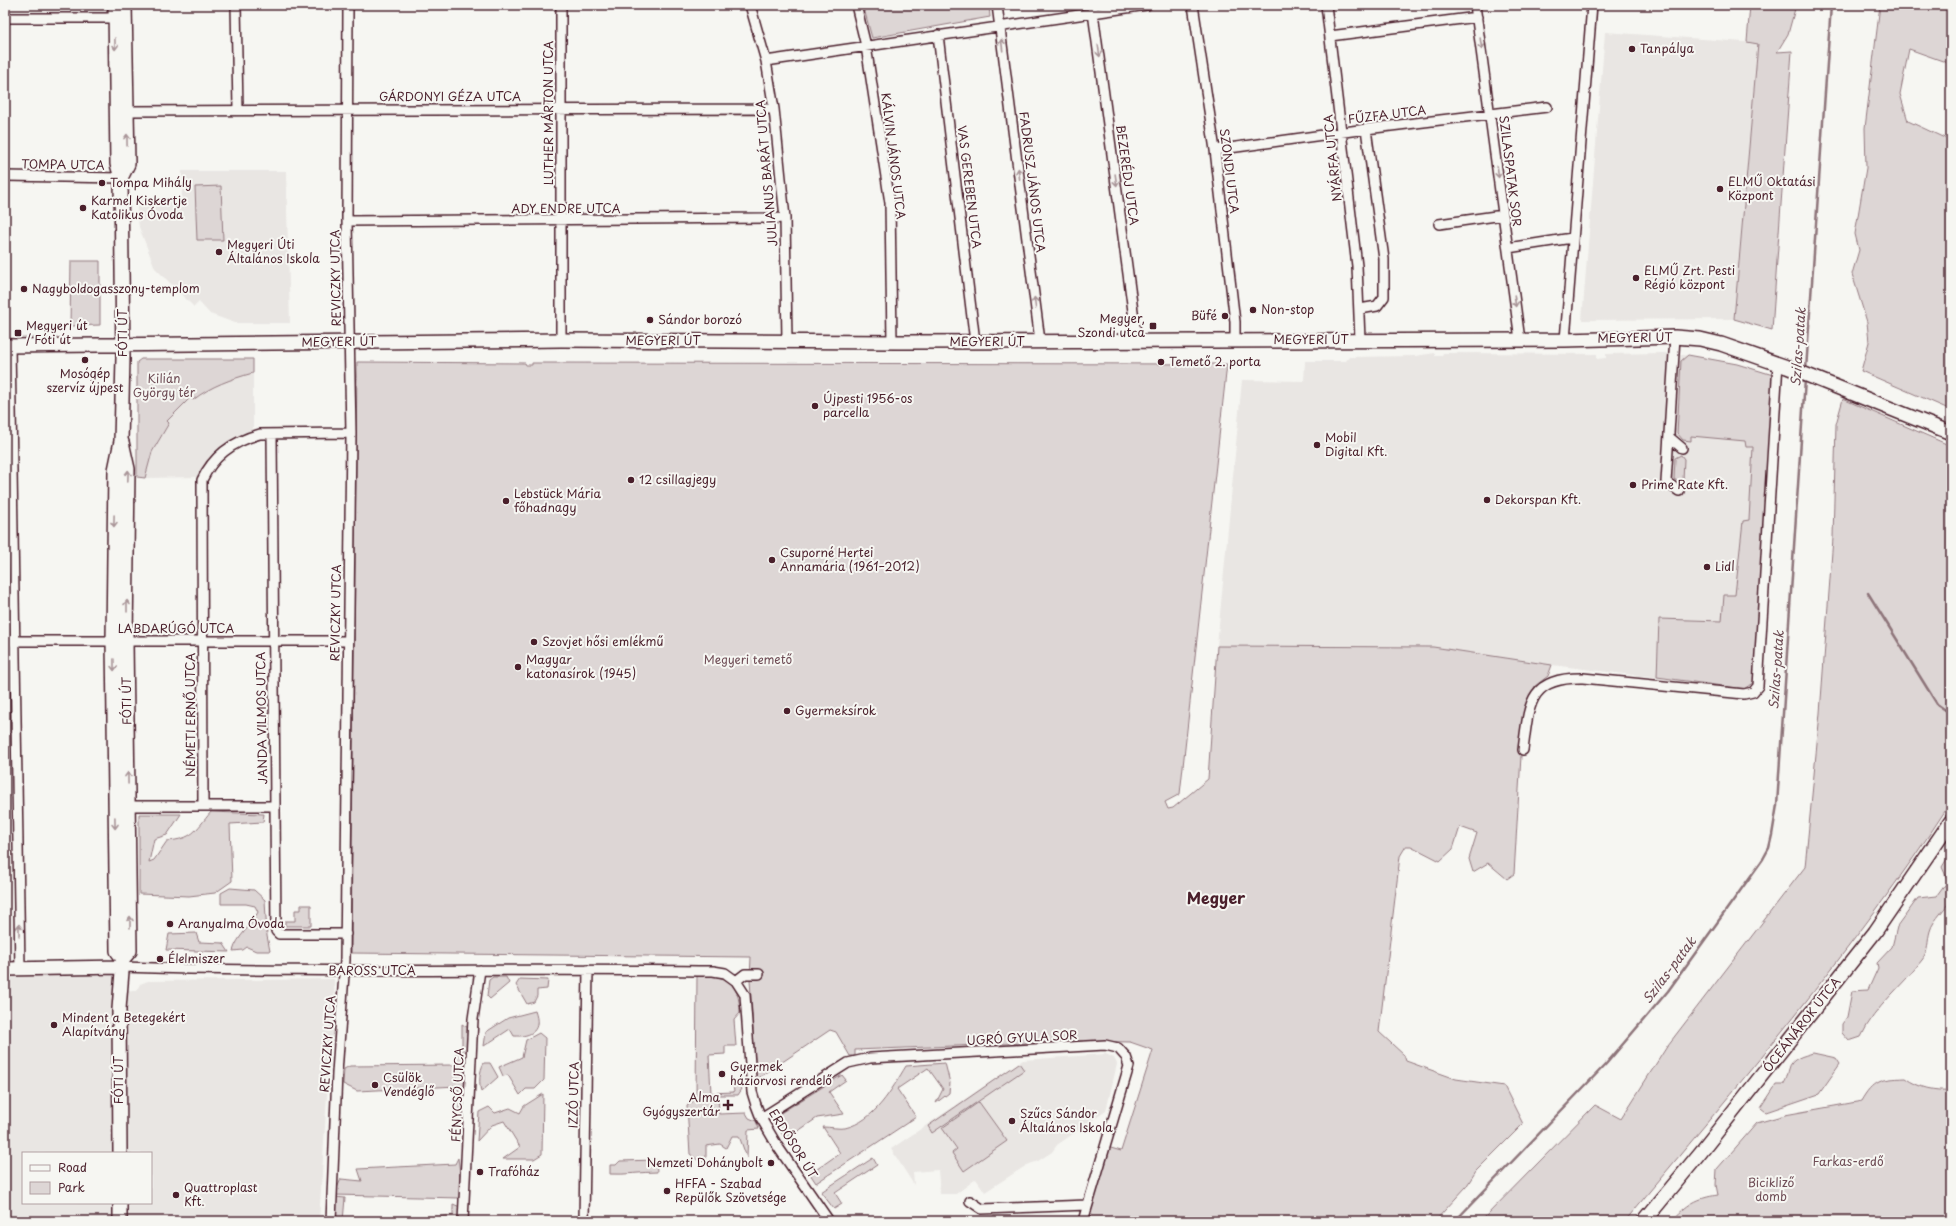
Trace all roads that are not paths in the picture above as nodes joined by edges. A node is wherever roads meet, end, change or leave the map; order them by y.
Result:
1 (236, 5) edge
2 (348, 5) edge
3 (561, 5) edge
4 (750, 5) edge
5 (856, 5) edge
6 (997, 5) edge
7 (1147, 5) edge
8 (1193, 5) edge
9 (1326, 5) edge
10 (1475, 5) edge
11 (1592, 5) edge
12 (1093, 9) edge
13 (120, 11) edge
14 (1477, 17) junction
15 (5, 18) edge
16 (1000, 26) junction
17 (938, 35) junction
18 (1330, 36) junction
19 (866, 46) junction
20 (766, 61) junction
21 (1547, 107) dead end
22 (347, 109) junction
23 (562, 109) junction
24 (774, 109) junction
25 (238, 110) junction
26 (126, 111) junction
27 (1490, 114) junction
28 (1366, 129) junction
29 (1343, 132) junction
30 (1215, 150) junction
31 (5, 176) edge
32 (121, 178) junction
33 (1503, 215) junction
34 (785, 218) junction
35 (347, 221) junction
36 (561, 221) junction
37 (1439, 224) dead end
38 (1572, 238) junction
39 (1508, 248) junction
40 (1360, 309) junction
41 (1675, 338) junction
42 (561, 340) junction
43 (1360, 340) junction
44 (1520, 340) junction
45 (1565, 340) junction
46 (787, 341) junction
47 (1040, 341) junction
48 (1137, 341) junction
49 (1234, 341) junction
50 (350, 342) junction
51 (892, 342) junction
52 (975, 342) junction
53 (123, 344) junction
54 (7, 346) edge
55 (1782, 365) junction
56 (351, 433) junction
57 (1951, 433) edge
58 (272, 434) junction
59 (1669, 437) junction
60 (1682, 448) dead end
61 (1679, 491) dead end
62 (5, 641) edge
63 (15, 641) junction
64 (120, 641) junction
65 (202, 641) junction
66 (273, 641) junction
67 (348, 641) junction
68 (1523, 750) dead end
69 (129, 806) junction
70 (203, 806) junction
71 (275, 806) junction
72 (1951, 821) edge
73 (346, 934) junction
74 (123, 963) junction
75 (20, 969) junction
76 (5, 970) edge
77 (480, 970) junction
78 (588, 970) junction
79 (345, 971) junction
80 (759, 974) dead end
81 (736, 981) junction
82 (761, 1118) junction
83 (120, 1152) edge
84 (970, 1201) dead end
85 (120, 1204) edge
86 (1087, 1205) junction
87 (120, 1221) edge
88 (331, 1221) edge
89 (463, 1221) edge
90 (584, 1221) edge
91 (828, 1221) edge
92 (1083, 1221) edge
93 (1644, 1221) edge

1 - 25 street
2 - 22 street, REVICZKY UTCA
3 - 23 street, LUTHER MÁRTON UTCA
4 - 20 street, JULIANUS BARÁT UTCA
5 - 19 street, KÁLVIN JÁNOS UTCA
6 - 16 street, FADRUSZ JÁNOS UTCA
7 - 12 street
8 - 30 street, SZONDI UTCA
9 - 18 street, NYÁRFA UTCA
10 - 14 street, SZILASPATAK SOR
11 - 38 street
12 - 16 street
12 -> 48 street, BEZERÉDJ UTCA
13 - 15 street
13 - 26 street, FÓTI ÚT
13 -> 32 street, FÓTI ÚT
14 - 18 street
14 -> 27 street, SZILASPATAK SOR
16 - 17 street
47 -> 16 street, FADRUSZ JÁNOS UTCA
17 - 19 street
17 - 52 street, VAS GEREBEN UTCA
18 - 29 street, NYÁRFA UTCA
19 - 20 street
19 - 51 street, KÁLVIN JÁNOS UTCA
20 - 24 street, JULIANUS BARÁT UTCA
21 - 27 street, FŰZFA UTCA
22 - 23 street, GÁRDONYI GÉZA UTCA
22 - 25 street, GÁRDONYI GÉZA UTCA
22 - 35 street, REVICZKY UTCA
23 - 24 street, GÁRDONYI GÉZA UTCA
23 - 36 street, LUTHER MÁRTON UTCA
24 - 34 street, JULIANUS BARÁT UTCA
25 - 26 street, GÁRDONYI GÉZA UTCA
32 -> 26 street, FÓTI ÚT
27 - 28 street, FŰZFA UTCA
27 -> 33 street, SZILASPATAK SOR
28 - 29 street, FŰZFA UTCA
28 - 40 street
29 - 30 street, FŰZFA UTCA
29 - 40 street, NYÁRFA UTCA
30 - 49 street, SZONDI UTCA
31 - 32 street, TOMPA UTCA
32 - 53 street, FÓTI ÚT
33 - 37 street
33 - 39 street, SZILASPATAK SOR
34 - 36 street, ADY ENDRE UTCA
34 - 46 street, JULIANUS BARÁT UTCA
35 - 36 street, ADY ENDRE UTCA
35 - 50 street, REVICZKY UTCA
36 - 42 street, LUTHER MÁRTON UTCA
38 - 39 street
38 - 45 street
39 -> 44 street, SZILASPATAK SOR
40 - 43 street, NYÁRFA UTCA
41 - 45 street, MEGYERI ÚT
41 - 55 street, MEGYERI ÚT
41 - 59 street
42 - 46 street, MEGYERI ÚT
42 - 50 street, MEGYERI ÚT
43 - 44 street, MEGYERI ÚT
43 - 49 street, MEGYERI ÚT
44 - 45 street, MEGYERI ÚT
46 - 51 street, MEGYERI ÚT
47 - 48 street, MEGYERI ÚT
47 - 52 street, MEGYERI ÚT
48 - 49 street, MEGYERI ÚT
50 - 53 street, MEGYERI ÚT
50 - 56 street, REVICZKY UTCA
51 - 52 street, MEGYERI ÚT
53 - 54 street, MEGYERI ÚT
53 - 64 street, FÓTI ÚT
54 - 63 street
55 - 57 street, MEGYERI ÚT
55 - 68 street
56 - 58 street
56 - 67 street, REVICZKY UTCA
58 - 65 street, NÉMETI ERNŐ UTCA
58 - 66 street, JANDA VILMOS UTCA
59 - 60 street
59 - 61 street
62 - 63 street, LABDARÚGÓ UTCA
63 - 64 street, LABDARÚGÓ UTCA
75 -> 63 street
64 - 65 street, LABDARÚGÓ UTCA
69 -> 64 street, FÓTI ÚT
64 -> 74 street, FÓTI ÚT
65 - 66 street, LABDARÚGÓ UTCA
65 - 70 street, NÉMETI ERNŐ UTCA
66 - 67 street, LABDARÚGÓ UTCA
66 - 71 street, JANDA VILMOS UTCA
67 - 73 street, REVICZKY UTCA
69 - 70 street
74 -> 69 street, FÓTI ÚT
70 - 71 street
71 - 73 street, JANDA VILMOS UTCA
72 - 93 street, ÓCEÁNÁROK UTCA
73 - 79 street, REVICZKY UTCA
74 - 75 street, BAROSS UTCA
74 - 79 street, BAROSS UTCA
74 - 83 street, FÓTI ÚT
75 - 76 street, BAROSS UTCA
77 - 78 street, BAROSS UTCA
77 - 79 street, BAROSS UTCA
77 - 89 street, FÉNYCSŐ UTCA
78 - 81 street, BAROSS UTCA
78 - 90 street, IZZÓ UTCA
79 - 88 street, REVICZKY UTCA
80 - 81 street
81 - 82 street, ERDŐSOR ÚT
82 - 86 street, UGRÓ GYULA SOR
82 - 91 street, ERDŐSOR ÚT
84 - 86 street
85 - 87 street
86 - 92 street, UGRÓ GYULA SOR

